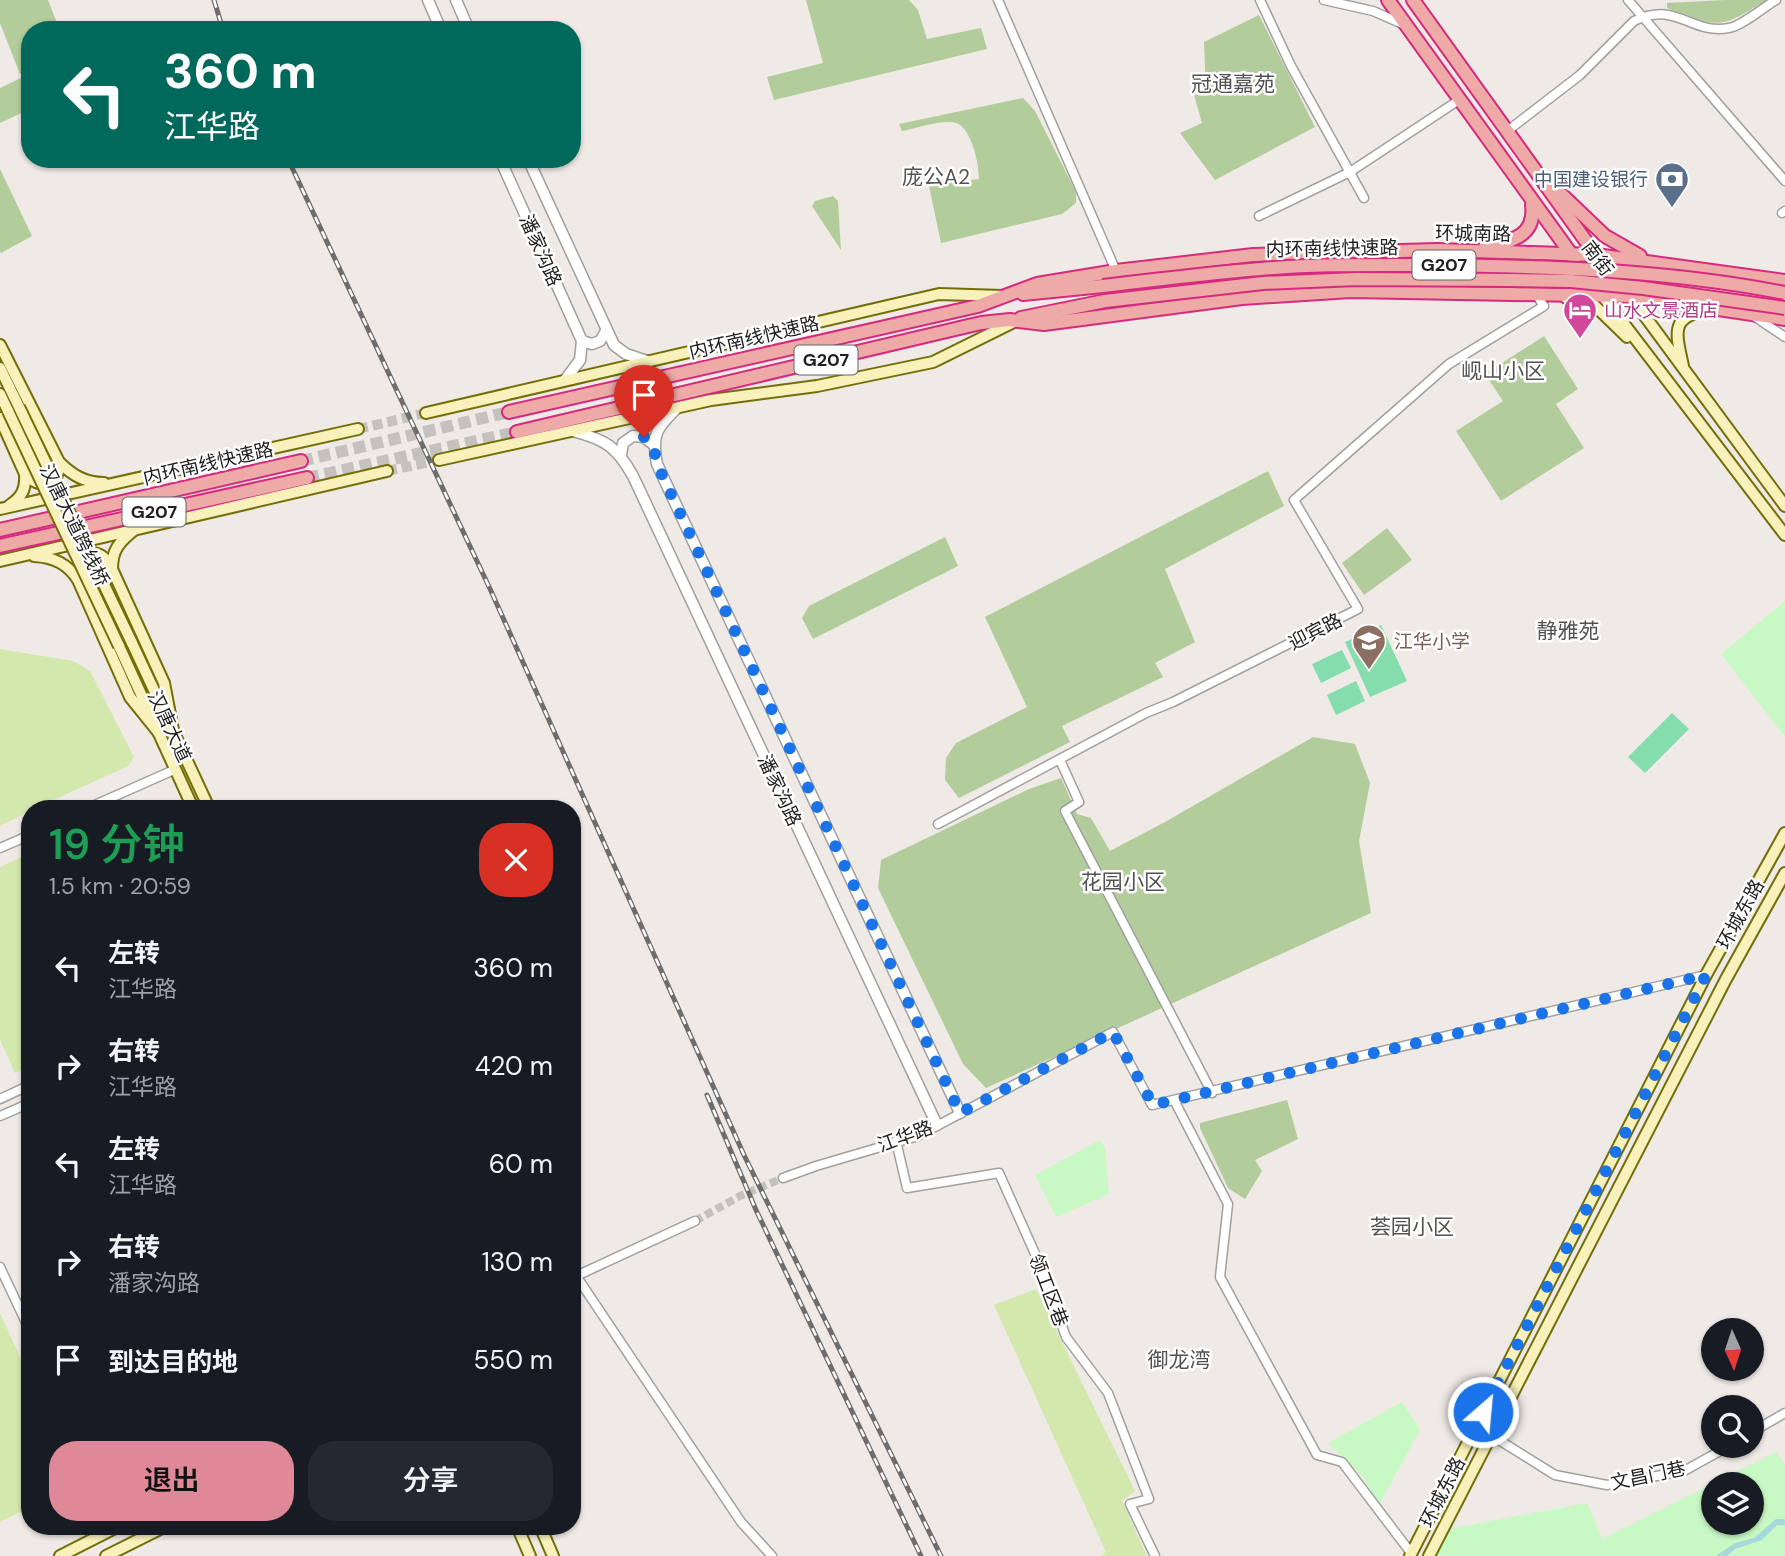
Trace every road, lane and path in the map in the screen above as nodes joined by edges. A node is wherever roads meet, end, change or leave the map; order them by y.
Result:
1 (428, 0) edge
2 (456, 0) edge
3 (998, 0) edge
4 (1260, 0) edge
5 (1324, 0) edge
6 (1388, 0) edge
7 (1413, 0) edge
8 (1629, 0) edge
9 (1776, 0) edge
10 (1643, 17) junction
11 (437, 21) edge
12 (465, 21) edge
13 (1407, 26) junction
14 (1459, 100) junction
15 (1506, 132) junction
16 (1526, 159) junction
17 (504, 168) edge
18 (532, 168) edge
19 (1350, 172) junction
20 (1785, 181) edge
21 (1364, 198) dead end
22 (1532, 201) junction
23 (1259, 216) dead end
24 (1467, 251) junction
25 (1571, 254) junction
26 (1596, 255) junction
27 (1695, 268) junction
28 (1116, 271) junction
29 (1785, 281) edge
30 (1539, 293) junction
31 (1785, 293) edge
32 (1602, 295) junction
33 (1006, 296) junction
34 (1630, 296) junction
35 (1785, 308) edge
36 (1716, 309) junction
37 (1750, 314) junction
38 (1785, 319) edge
39 (1014, 320) junction
40 (606, 331) junction
41 (1785, 337) edge
42 (582, 341) junction
43 (0, 345) edge
44 (706, 348) junction
45 (647, 361) junction
46 (1652, 361) junction
47 (710, 367) junction
48 (0, 368) edge
49 (1684, 369) junction
50 (565, 380) junction
51 (0, 394) edge
52 (677, 408) junction
53 (9, 412) edge
54 (509, 412) tunnel mouth
55 (426, 413) tunnel mouth
56 (358, 429) tunnel mouth
57 (573, 430) junction
58 (517, 432) tunnel mouth
59 (653, 444) junction
60 (621, 455) junction
61 (439, 460) tunnel mouth
62 (301, 461) tunnel mouth
63 (59, 462) junction
64 (387, 471) tunnel mouth
65 (25, 474) junction
66 (307, 478) tunnel mouth
67 (121, 483) junction
68 (1785, 506) edge
69 (2, 509) edge
70 (135, 529) junction
71 (0, 530) edge
72 (1785, 535) edge
73 (0, 547) edge
74 (21, 556) junction
75 (0, 561) edge
76 (112, 569) junction
77 (79, 580) junction
78 (132, 643) joint
79 (119, 646) joint
80 (173, 730) junction
81 (159, 733) junction
82 (1060, 760) junction
83 (176, 769) junction
84 (106, 800) edge
85 (190, 800) edge
86 (205, 800) edge
87 (938, 824) dead end
88 (1785, 833) edge
89 (21, 839) edge
90 (0, 848) edge
91 (1785, 873) edge
92 (1706, 975) junction
93 (21, 1089) edge
94 (1212, 1093) junction
95 (0, 1099) edge
96 (1175, 1101) junction
97 (21, 1107) edge
98 (960, 1113) junction
99 (0, 1116) edge
100 (937, 1125) junction
101 (896, 1141) junction
102 (783, 1178) tunnel mouth
103 (695, 1221) tunnel mouth
104 (0, 1267) edge
105 (581, 1274) edge
106 (581, 1286) edge
107 (21, 1312) edge
108 (1785, 1413) edge
109 (1764, 1425) edge
110 (1491, 1435) junction
111 (1707, 1458) edge
112 (102, 1535) edge
113 (148, 1535) edge
114 (521, 1535) edge
115 (544, 1535) edge
116 (1410, 1554) edge
117 (60, 1556) edge
118 (106, 1556) edge
119 (530, 1556) edge
120 (553, 1556) edge
121 (772, 1556) edge
122 (1155, 1556) edge
123 (1429, 1556) edge

1 - 11 street
2 - 12 street
3 - 28 street
4 - 19 street
5 - 13 street
6 - 13 highway, 南街
7 - 15 highway, 南街
8 - 10 street
9 - 10 street
10 - 15 street
10 - 20 street
13 - 14 highway, 南街
14 - 19 street
14 - 22 highway, 南街
15 - 16 highway, 南街
16 - 26 highway, 南街
16 - 27 highway
17 - 42 street, 潘家沟路
18 - 40 street, 潘家沟路
19 - 21 street
19 - 23 street
22 - 24 highway
22 - 25 highway, 南街
24 - 25 highway, 环城南路 / G207
24 - 28 highway, 环城南路 / G207
25 - 26 highway, 环城南路 / G207
25 - 32 highway, 南街
26 - 27 highway, 环城南路 / G207
26 - 34 highway, 南街
27 - 29 highway, 环城南路 / G207
28 - 33 highway, 内环南线快速路 / G207
30 - 32 highway
30 - 39 highway, 内环南线快速路 / G207
30 - 46 main road
30 - 82 street, 迎宾路
31 - 33 highway, 内环南线快速路 / G207, bridge
32 - 34 highway
32 - 46 main road, 南街
33 - 44 main road
33 - 47 highway, 内环南线快速路 / G207
34 - 36 highway
34 - 49 main road, 南街
35 - 39 highway, 内环南线快速路 / G207, bridge
36 - 37 highway
36 - 49 main road
37 - 38 highway
37 - 41 street
39 - 52 main road
39 - 58 highway, 内环南线快速路 / G207
40 - 42 street
40 - 45 street, 潘家沟路
42 - 50 street
43 - 63 main road
44 - 45 main road
44 - 47 main road
45 - 50 main road
46 - 72 main road, 南街
47 - 54 highway, 内环南线快速路 / G207
48 - 53 main road
49 - 68 main road, 南街
50 - 55 main road
51 - 53 main road
52 - 57 main road
52 - 59 street
53 - 65 main road
53 - 78 main road, 汉唐大道跨线桥, bridge
53 - 79 main road, 汉唐大道跨线桥, bridge
56 - 67 main road
57 - 60 street
57 - 61 main road
59 - 60 street
59 - 98 street, 潘家沟路
60 - 100 street, 潘家沟路
62 - 71 highway, 内环南线快速路 / G207
63 - 65 main road
63 - 67 main road
64 - 70 main road
65 - 69 main road
66 - 73 highway, 内环南线快速路 / G207
67 - 69 main road
70 - 74 main road
70 - 76 main road
74 - 75 main road
74 - 77 main road
76 - 77 main road
76 - 80 main road
77 - 81 main road
78 - 80 main road, 汉唐大道
79 - 81 main road, 汉唐大道
80 - 86 main road, 汉唐大道
81 - 83 main road, 汉唐大道
82 - 87 street, 迎宾路
82 - 94 street
83 - 84 street
83 - 85 main road, 汉唐大道
88 - 92 main road, 环城东路
89 - 90 street
91 - 110 main road, 环城东路
92 - 94 street, 江华路
92 - 116 main road, 环城东路
93 - 95 street
94 - 96 street, 江华路
96 - 98 street, 江华路
96 - 116 street
97 - 99 street
98 - 100 street, 江华路
100 - 101 street, 江华路
101 - 102 street, 江华路
101 - 122 street, 领工区巷
103 - 105 street
104 - 107 street
106 - 121 street
108 - 109 street
110 - 111 street, 文昌门巷
110 - 123 main road, 环城东路
112 - 117 main road
113 - 118 main road
114 - 119 main road
115 - 120 main road

